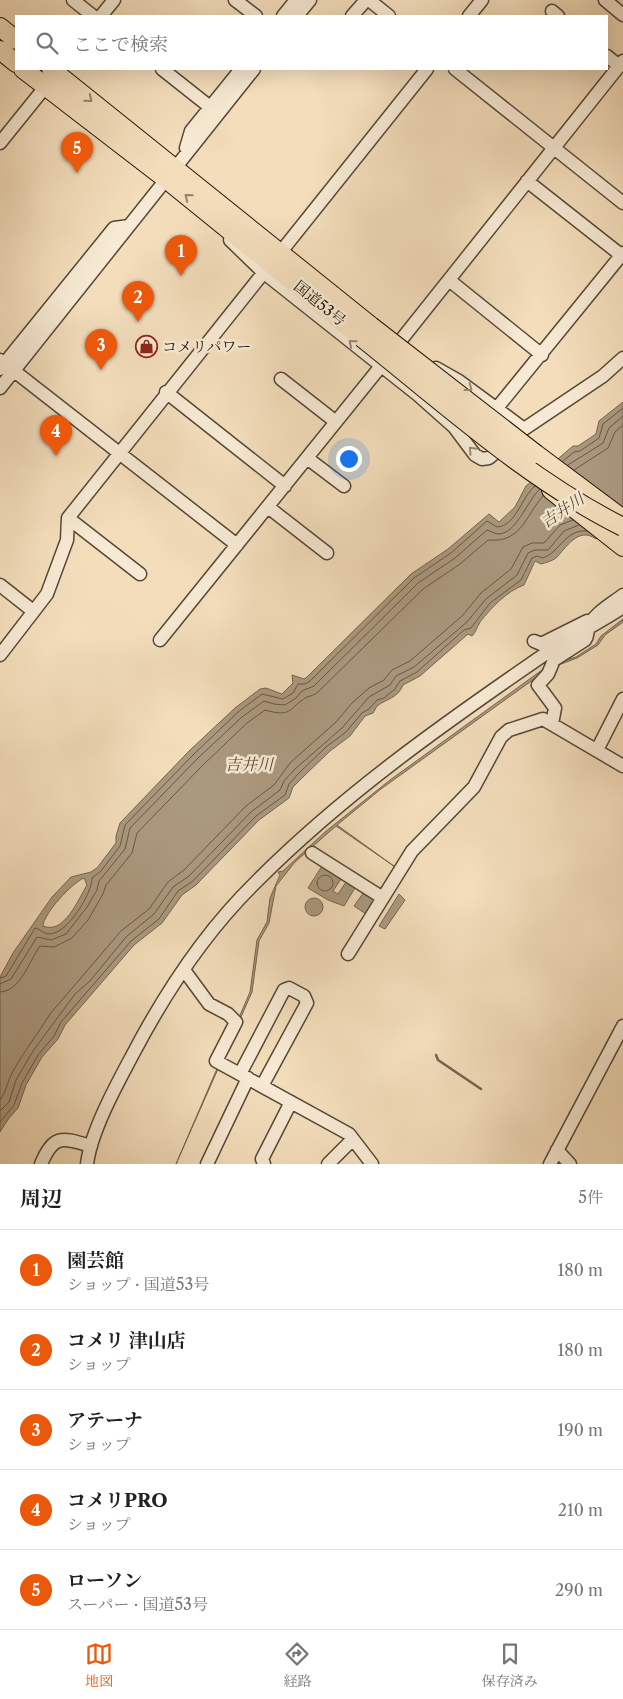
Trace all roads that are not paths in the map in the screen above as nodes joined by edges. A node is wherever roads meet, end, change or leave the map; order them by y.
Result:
1 (73, 0) edge
2 (114, 0) edge
3 (235, 0) edge
4 (296, 0) edge
5 (310, 0) edge
6 (367, 0) edge
7 (604, 0) edge
8 (477, 2) edge
9 (92, 15) edge
10 (102, 15) edge
11 (255, 15) edge
12 (284, 15) edge
13 (298, 15) edge
14 (353, 15) edge
15 (388, 15) edge
16 (470, 15) edge
17 (623, 15) edge
18 (0, 27) edge
19 (15, 39) edge
20 (0, 50) edge
21 (608, 57) edge
22 (15, 62) edge
23 (621, 64) edge
24 (29, 70) edge
25 (163, 70) edge
26 (240, 70) edge
27 (253, 70) edge
28 (426, 70) edge
29 (456, 70) edge
30 (53, 74) edge
31 (210, 107) junction
32 (0, 143) edge
33 (554, 148) junction
34 (175, 167) junction
35 (527, 181) junction
36 (623, 203) edge
37 (622, 254) edge
38 (275, 259) junction
39 (449, 280) junction
40 (366, 332) junction
41 (401, 340) junction
42 (542, 355) junction
43 (623, 358) edge
44 (4, 366) edge
45 (381, 366) junction
46 (438, 370) junction
47 (281, 379) dead end
48 (0, 388) edge
49 (166, 392) junction
50 (418, 395) junction
51 (497, 408) junction
52 (336, 422) junction
53 (524, 428) junction
54 (118, 454) junction
55 (307, 458) junction
56 (532, 462) junction
57 (284, 486) junction
58 (344, 486) dead end
59 (268, 506) junction
60 (623, 508) edge
61 (68, 518) junction
62 (623, 519) edge
63 (623, 527) edge
64 (237, 545) junction
65 (623, 547) edge
66 (327, 552) dead end
67 (140, 574) dead end
68 (0, 585) edge
69 (623, 595) edge
70 (623, 607) edge
71 (33, 611) junction
72 (598, 615) junction
73 (588, 628) junction
74 (160, 640) dead end
75 (534, 641) dead end
76 (0, 655) edge
77 (623, 698) edge
78 (552, 724) junction
79 (597, 750) junction
80 (623, 766) edge
81 (312, 853) dead end
82 (383, 898) junction
83 (348, 954) dead end
84 (184, 970) junction
85 (623, 1026) edge
86 (244, 1076) junction
87 (262, 1086) junction
88 (291, 1102) junction
89 (353, 1139) junction
90 (91, 1146) junction
91 (557, 1150) junction
92 (41, 1164) edge
93 (87, 1164) edge
94 (207, 1164) edge
95 (264, 1164) edge
96 (328, 1164) edge
97 (372, 1164) edge
98 (550, 1164) edge
99 (570, 1164) edge

1 - 9 street
2 - 10 street
3 - 11 street
4 - 12 street
5 - 13 street
6 - 14 street
6 - 15 street
7 - 17 street
8 - 16 street
18 - 19 highway
20 - 22 highway
21 - 23 street
23 - 33 street
24 - 30 highway, 国道53号
25 - 31 street
26 - 31 street
27 - 34 street
28 - 38 street
29 - 33 street
30 - 32 street
30 - 34 highway, 国道53号
31 - 34 street
33 - 35 street
33 - 36 street
34 - 38 highway, 国道53号
38 -> 34 highway, 国道53号
34 - 44 street
35 - 37 street
35 - 39 street
37 - 42 street
38 - 40 highway, 国道53号
38 - 40 highway, 国道53号
38 - 41 street
45 -> 38 street
38 - 49 street
39 - 41 street
39 - 42 street
40 - 56 highway, 国道53号, bridge
41 - 46 street
42 - 51 street
43 - 53 street
44 - 48 street
44 - 54 street
45 - 50 street
45 - 52 street
46 - 50 street
46 -> 51 street
47 - 52 street
49 - 54 street
49 - 57 street
53 -> 50 street
51 - 53 street
52 - 55 street
54 - 61 street
54 - 64 street
55 - 57 street
55 - 58 street
56 - 60 highway
56 - 62 highway, 国道53号
56 - 63 highway, 国道53号, bridge
56 - 65 highway, bridge
57 - 59 street
59 - 64 street
59 - 66 street
61 - 67 street
61 - 71 street
64 - 74 street
68 - 71 street
69 - 72 street
70 - 73 street
71 - 76 street
72 - 73 street
72 - 75 street
73 - 78 street
73 - 84 street
77 - 79 street
78 - 79 street
78 - 82 street
79 - 80 street
81 - 82 street
82 - 83 street
84 - 86 street
84 - 90 street
85 - 91 street
86 - 87 street
86 - 87 street
86 - 94 street
87 - 88 street
88 - 89 street
88 - 95 street
89 - 96 street
89 - 97 street
90 - 92 street
90 - 93 street
91 - 98 street
91 - 99 street

